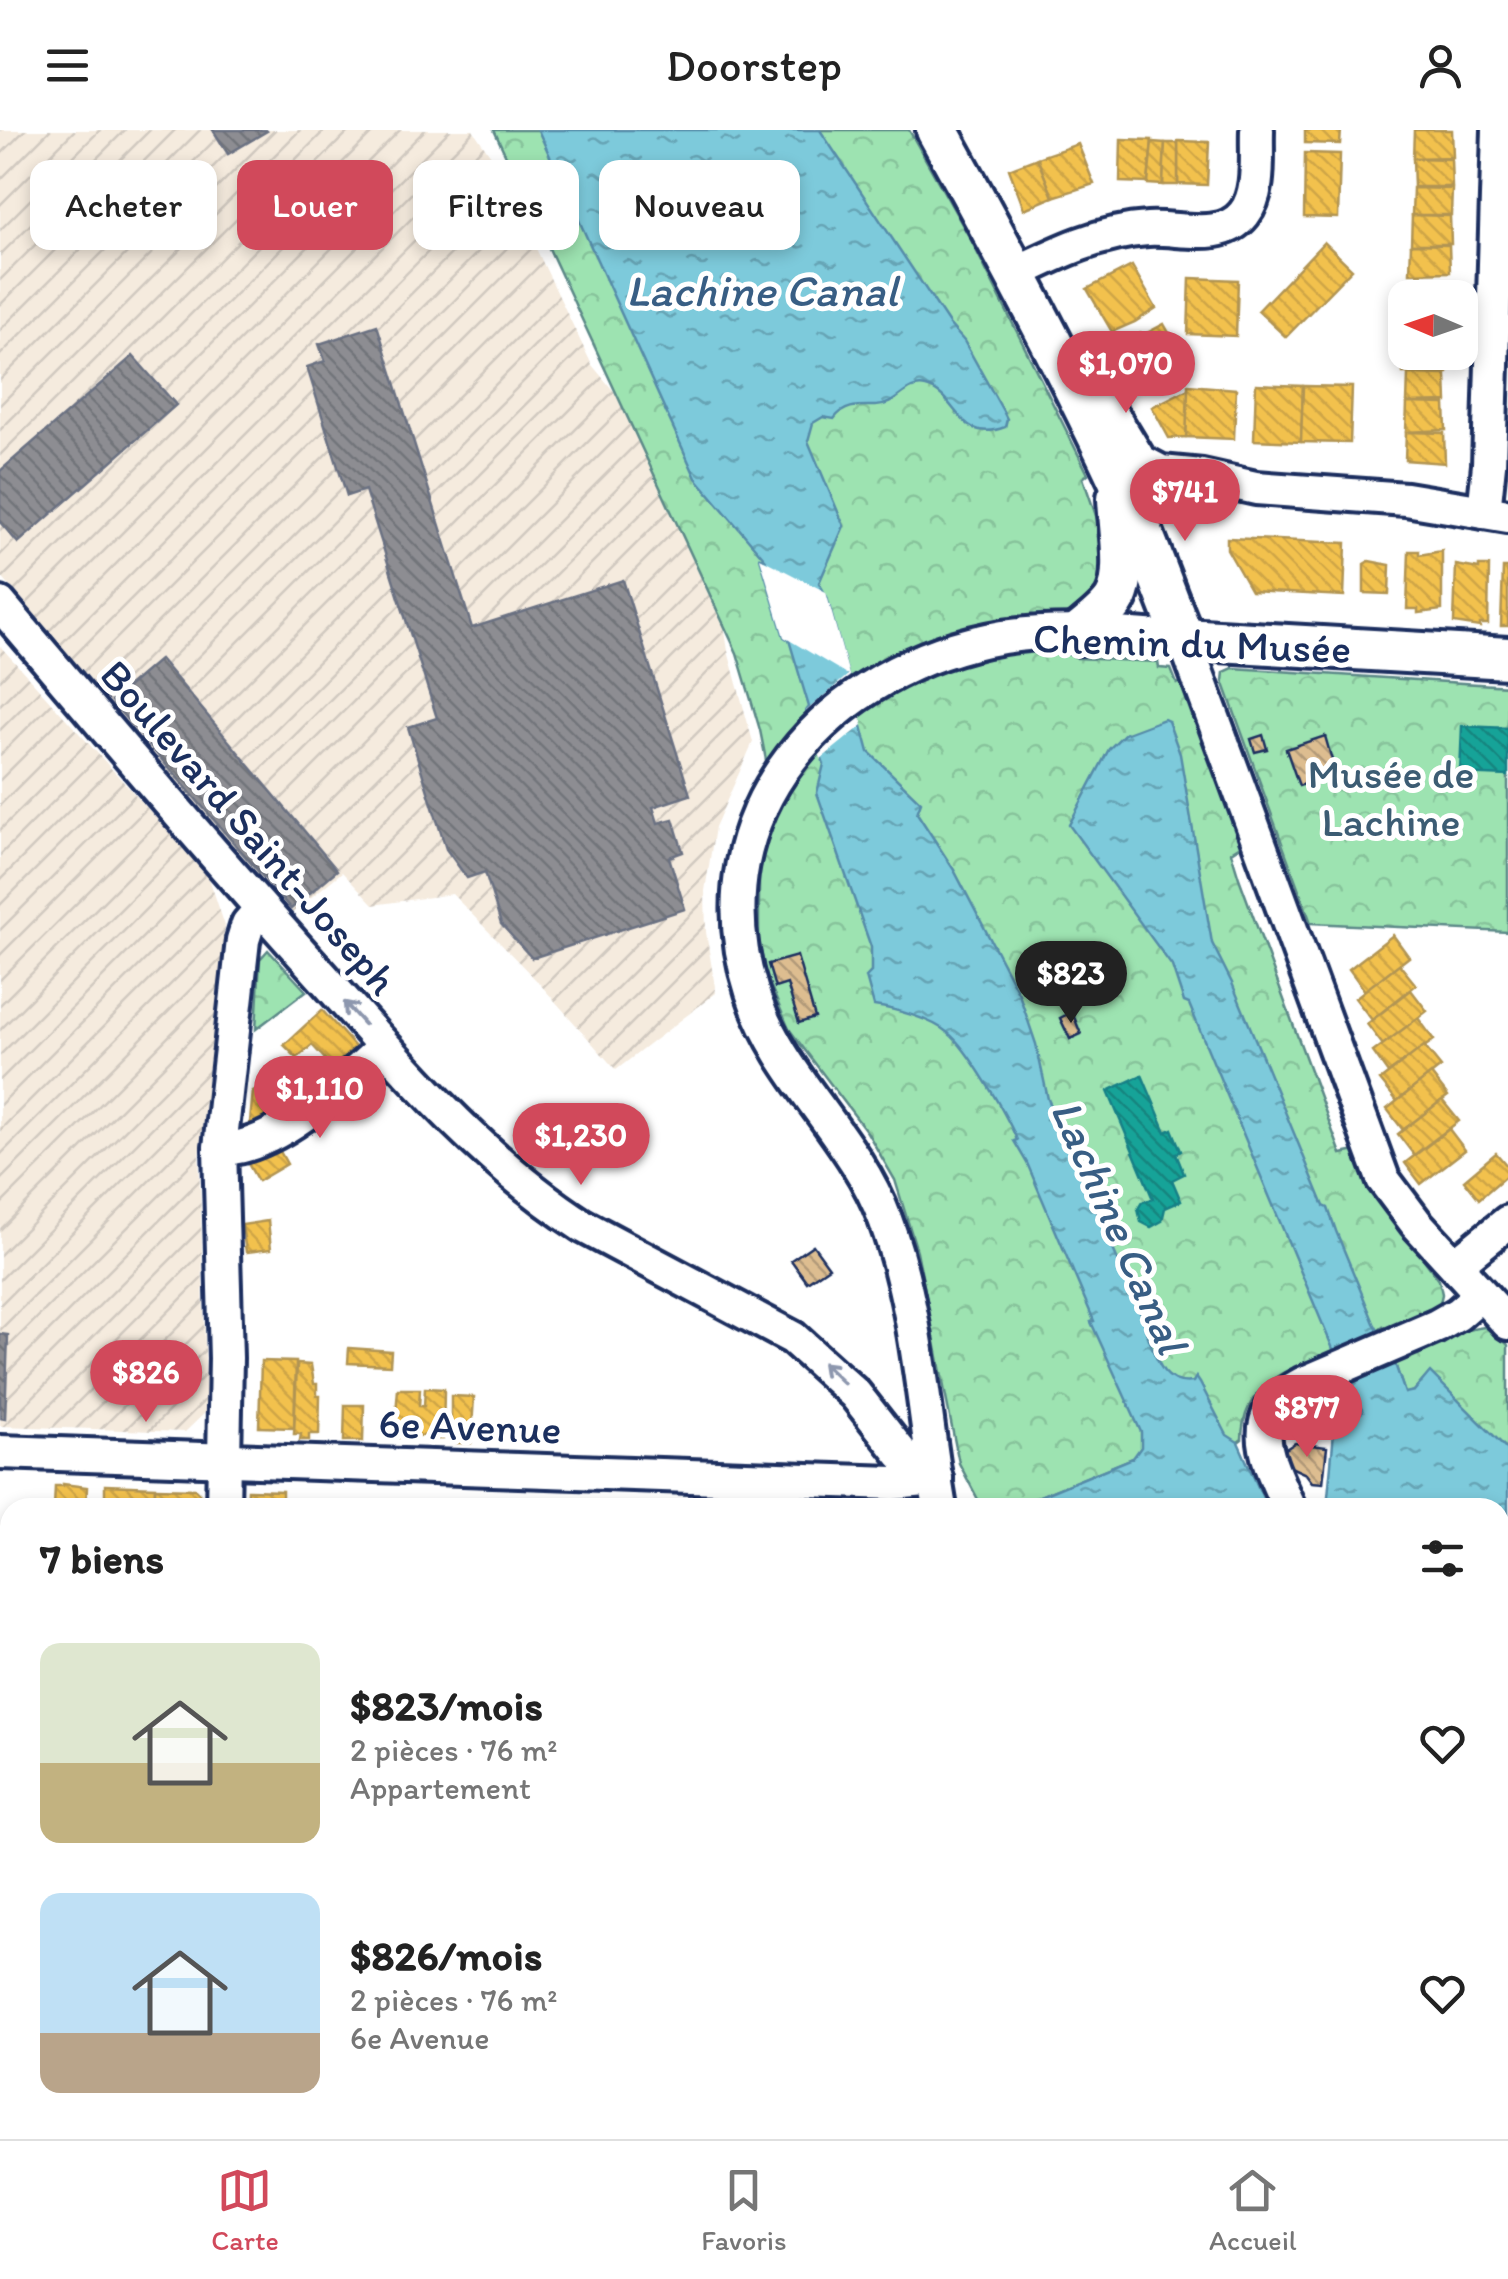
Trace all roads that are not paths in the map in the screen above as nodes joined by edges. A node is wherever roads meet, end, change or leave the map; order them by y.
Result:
1 (937, 130) edge
2 (1257, 130) edge
3 (1499, 130) edge
4 (1016, 274) junction
5 (1501, 306) edge
6 (1132, 473) junction
7 (1496, 514) edge
8 (0, 604) edge
9 (1079, 634) junction
10 (1184, 640) junction
11 (1508, 658) edge
12 (261, 909) junction
13 (384, 1046) junction
14 (220, 1148) junction
15 (1508, 1222) edge
16 (1455, 1265) junction
17 (1481, 1294) junction
18 (1508, 1324) edge
19 (0, 1452) edge
20 (224, 1460) junction
21 (938, 1493) edge
22 (223, 1498) edge
23 (1285, 1498) edge

1 - 4 main road
2 - 4 street
3 - 5 street
4 - 6 main road
5 - 7 street
6 - 7 street
6 - 9 main road
6 - 10 main road
8 - 12 street, Boulevard Saint-Joseph
9 - 10 street, Chemin du Musée
9 - 21 street, Chemin du Musée
10 - 11 main road, Chemin du Musée
10 - 16 street
13 -> 12 street, Boulevard Saint-Joseph
12 - 14 street
13 - 14 street
21 -> 13 street, Boulevard Saint-Joseph
14 - 20 street
15 - 16 street
16 - 17 street
17 - 18 street
17 - 23 street
19 - 20 street, 6e Avenue
20 - 21 street, 6e Avenue
20 - 22 street

